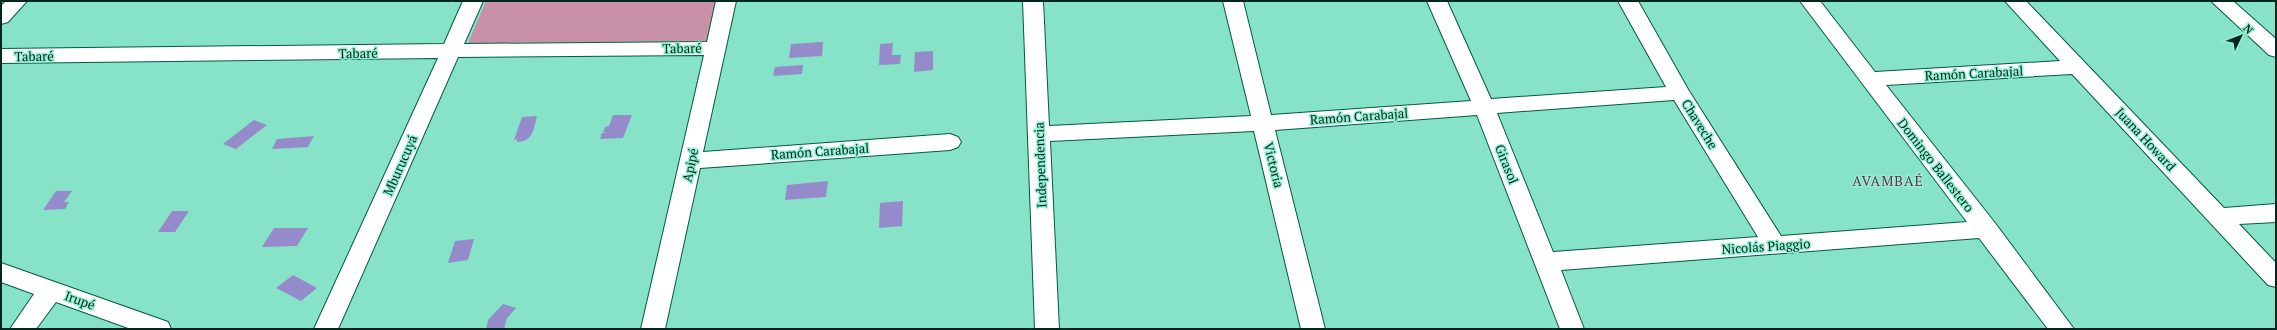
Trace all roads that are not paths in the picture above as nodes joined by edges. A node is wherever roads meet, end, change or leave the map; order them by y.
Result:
1 (18, 1) edge
2 (473, 1) edge
3 (726, 1) edge
4 (1033, 1) edge
5 (1233, 1) edge
6 (1437, 1) edge
7 (1628, 1) edge
8 (1810, 1) edge
9 (2015, 1) edge
10 (2220, 1) edge
11 (1, 18) edge
12 (715, 48) junction
13 (2276, 50) edge
14 (450, 52) junction
15 (1, 56) edge
16 (2079, 67) junction
17 (1869, 79) junction
18 (1680, 93) junction
19 (1484, 107) junction
20 (1263, 123) junction
21 (1038, 134) junction
22 (950, 142) dead end
23 (691, 161) junction
24 (2276, 213) edge
25 (2219, 217) junction
26 (1987, 230) junction
27 (1774, 246) junction
28 (1546, 262) junction
29 (1, 272) edge
30 (2276, 278) edge
31 (51, 290) junction
32 (22, 329) edge
33 (159, 329) edge
34 (326, 329) edge
35 (653, 329) edge
36 (1047, 329) edge
37 (1313, 329) edge
38 (1572, 329) edge
39 (2062, 329) edge

1 - 11 street
2 - 14 street, Mburucuyá
3 - 12 street, Apipé
4 - 21 street, Independencia
5 - 20 street, Victoria
6 - 19 street, Girasol
7 - 18 street, Chaveche
8 - 17 street, Domingo Ballestero
9 - 16 street, Juana Howard
10 - 13 street
12 - 14 street, Tabaré
12 - 23 street, Apipé
14 - 15 street, Tabaré
14 - 34 street, Mburucuyá
16 - 17 street, Ramón Carabajal
16 - 25 street, Juana Howard
17 - 26 street, Domingo Ballestero
18 - 19 street, Ramón Carabajal
18 - 27 street, Chaveche
19 - 20 street, Ramón Carabajal
19 - 28 street, Girasol
20 - 21 street, Ramón Carabajal
20 - 37 street, Victoria
21 - 36 street, Independencia
22 - 23 street, Ramón Carabajal
23 - 35 street, Apipé
24 - 25 street
25 - 30 street, Juana Howard
26 - 27 street, Nicolás Piaggio
26 - 39 street, Domingo Ballestero
27 - 28 street, Nicolás Piaggio
28 - 38 street, Girasol
29 - 31 street, Irupé
31 - 32 street
31 - 33 street, Irupé

